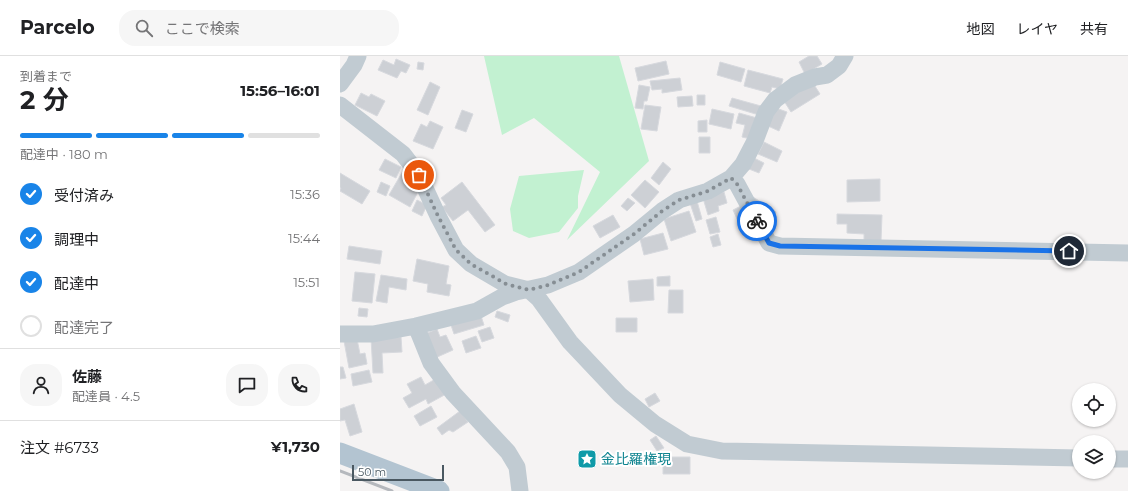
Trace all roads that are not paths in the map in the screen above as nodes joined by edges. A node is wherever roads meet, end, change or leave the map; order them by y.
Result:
1 (358, 56) edge
2 (845, 56) edge
3 (340, 84) edge
4 (340, 105) edge
5 (731, 178) junction
6 (1128, 253) edge
7 (529, 290) junction
8 (416, 326) junction
9 (340, 334) edge
10 (340, 453) edge
11 (1072, 458) edge
12 (1116, 459) edge
13 (1128, 459) edge
14 (439, 491) edge
15 (520, 491) edge

1 - 3 street
2 - 5 street
4 - 7 street
5 - 6 street
5 - 7 street
7 - 8 street
7 - 11 street
8 - 9 street
8 - 15 street
10 - 14 main road
12 - 13 street

